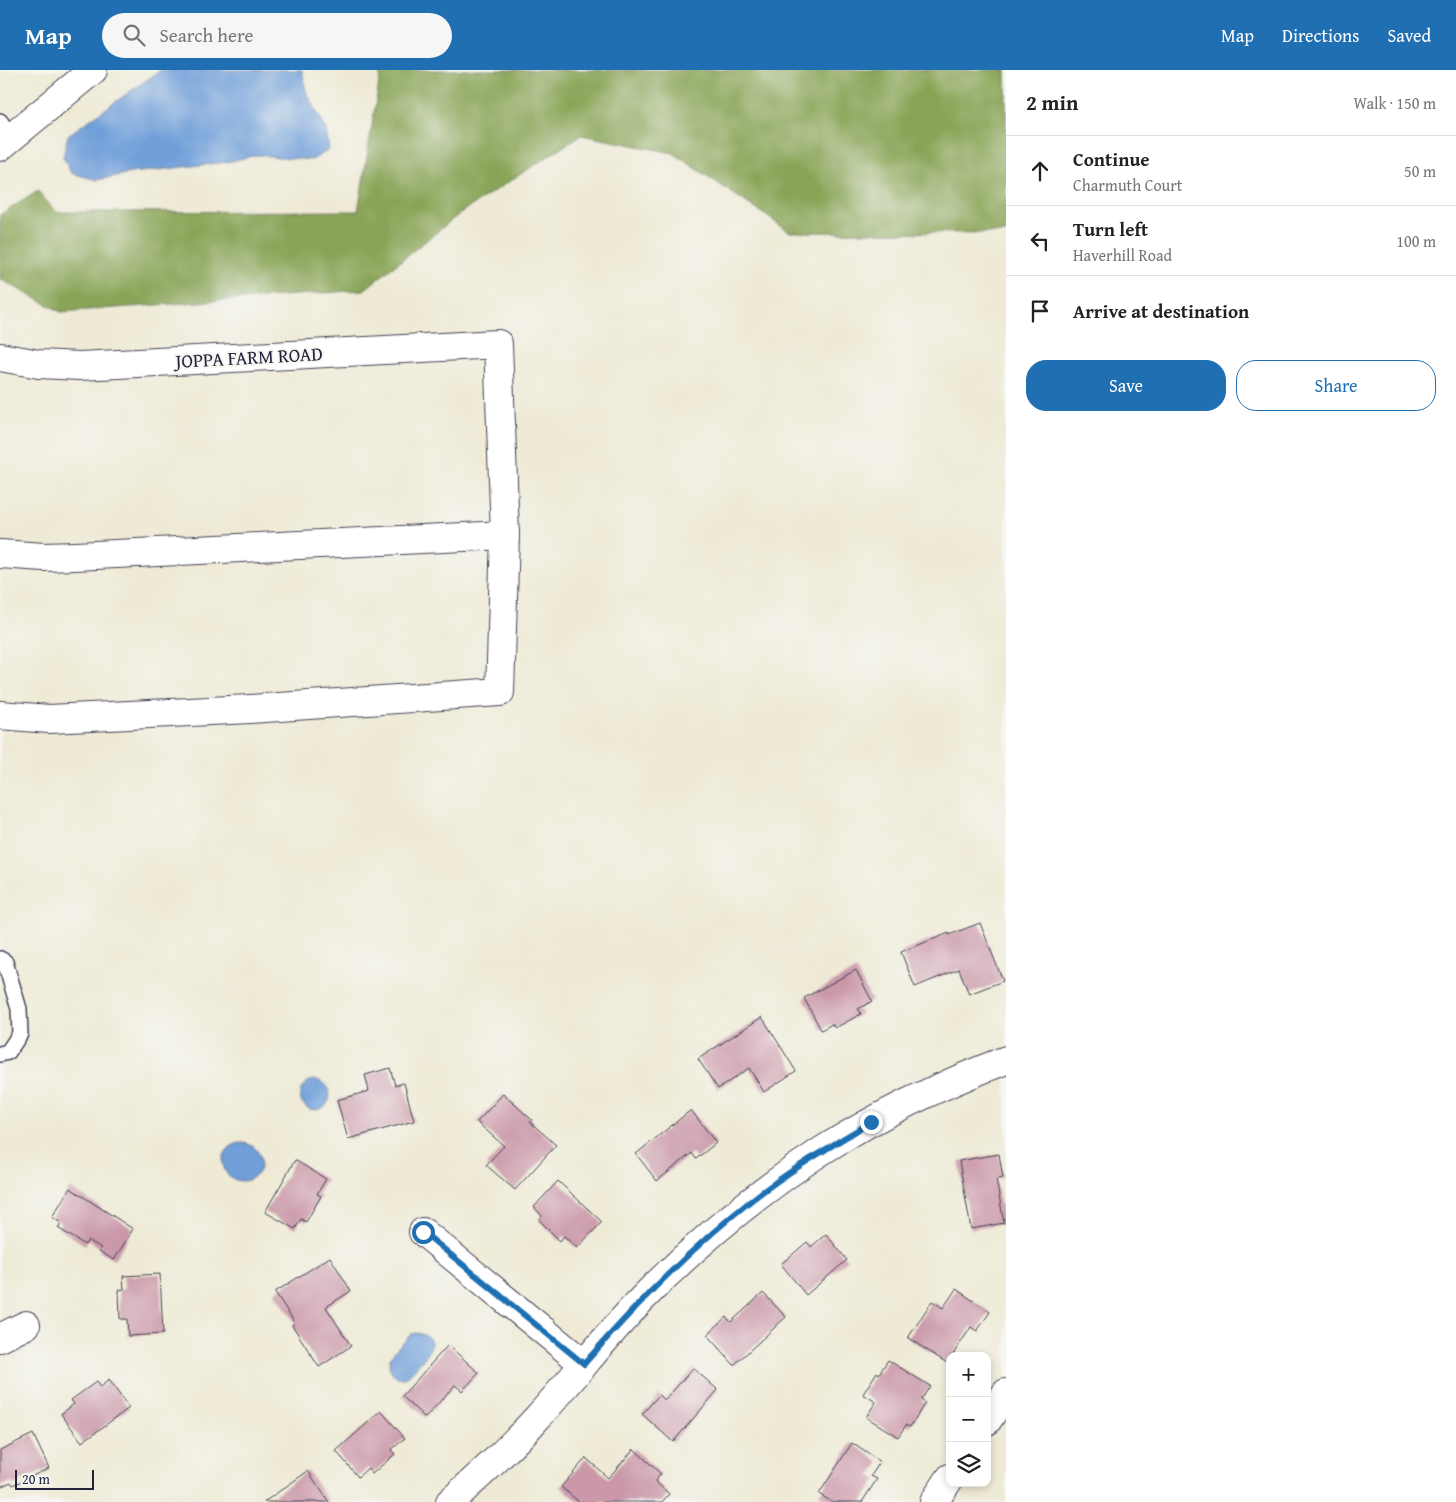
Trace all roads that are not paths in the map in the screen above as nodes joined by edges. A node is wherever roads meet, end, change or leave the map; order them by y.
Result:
1 (93, 70) edge
2 (4, 135) edge
3 (0, 357) edge
4 (504, 535) junction
5 (0, 554) edge
6 (0, 716) edge
7 (0, 959) edge
8 (0, 1054) edge
9 (1006, 1060) edge
10 (423, 1232) dead end
11 (26, 1325) dead end
12 (0, 1338) edge
13 (584, 1364) junction
14 (1006, 1393) edge
15 (991, 1415) edge
16 (946, 1484) edge
17 (450, 1502) edge
18 (934, 1502) edge

1 - 2 street
3 - 4 street, JOPPA FARM ROAD
4 - 5 street
4 - 6 street
7 - 8 lane
9 - 13 street
10 - 13 street
11 - 12 street
13 - 17 street
14 - 15 street
16 - 18 street

